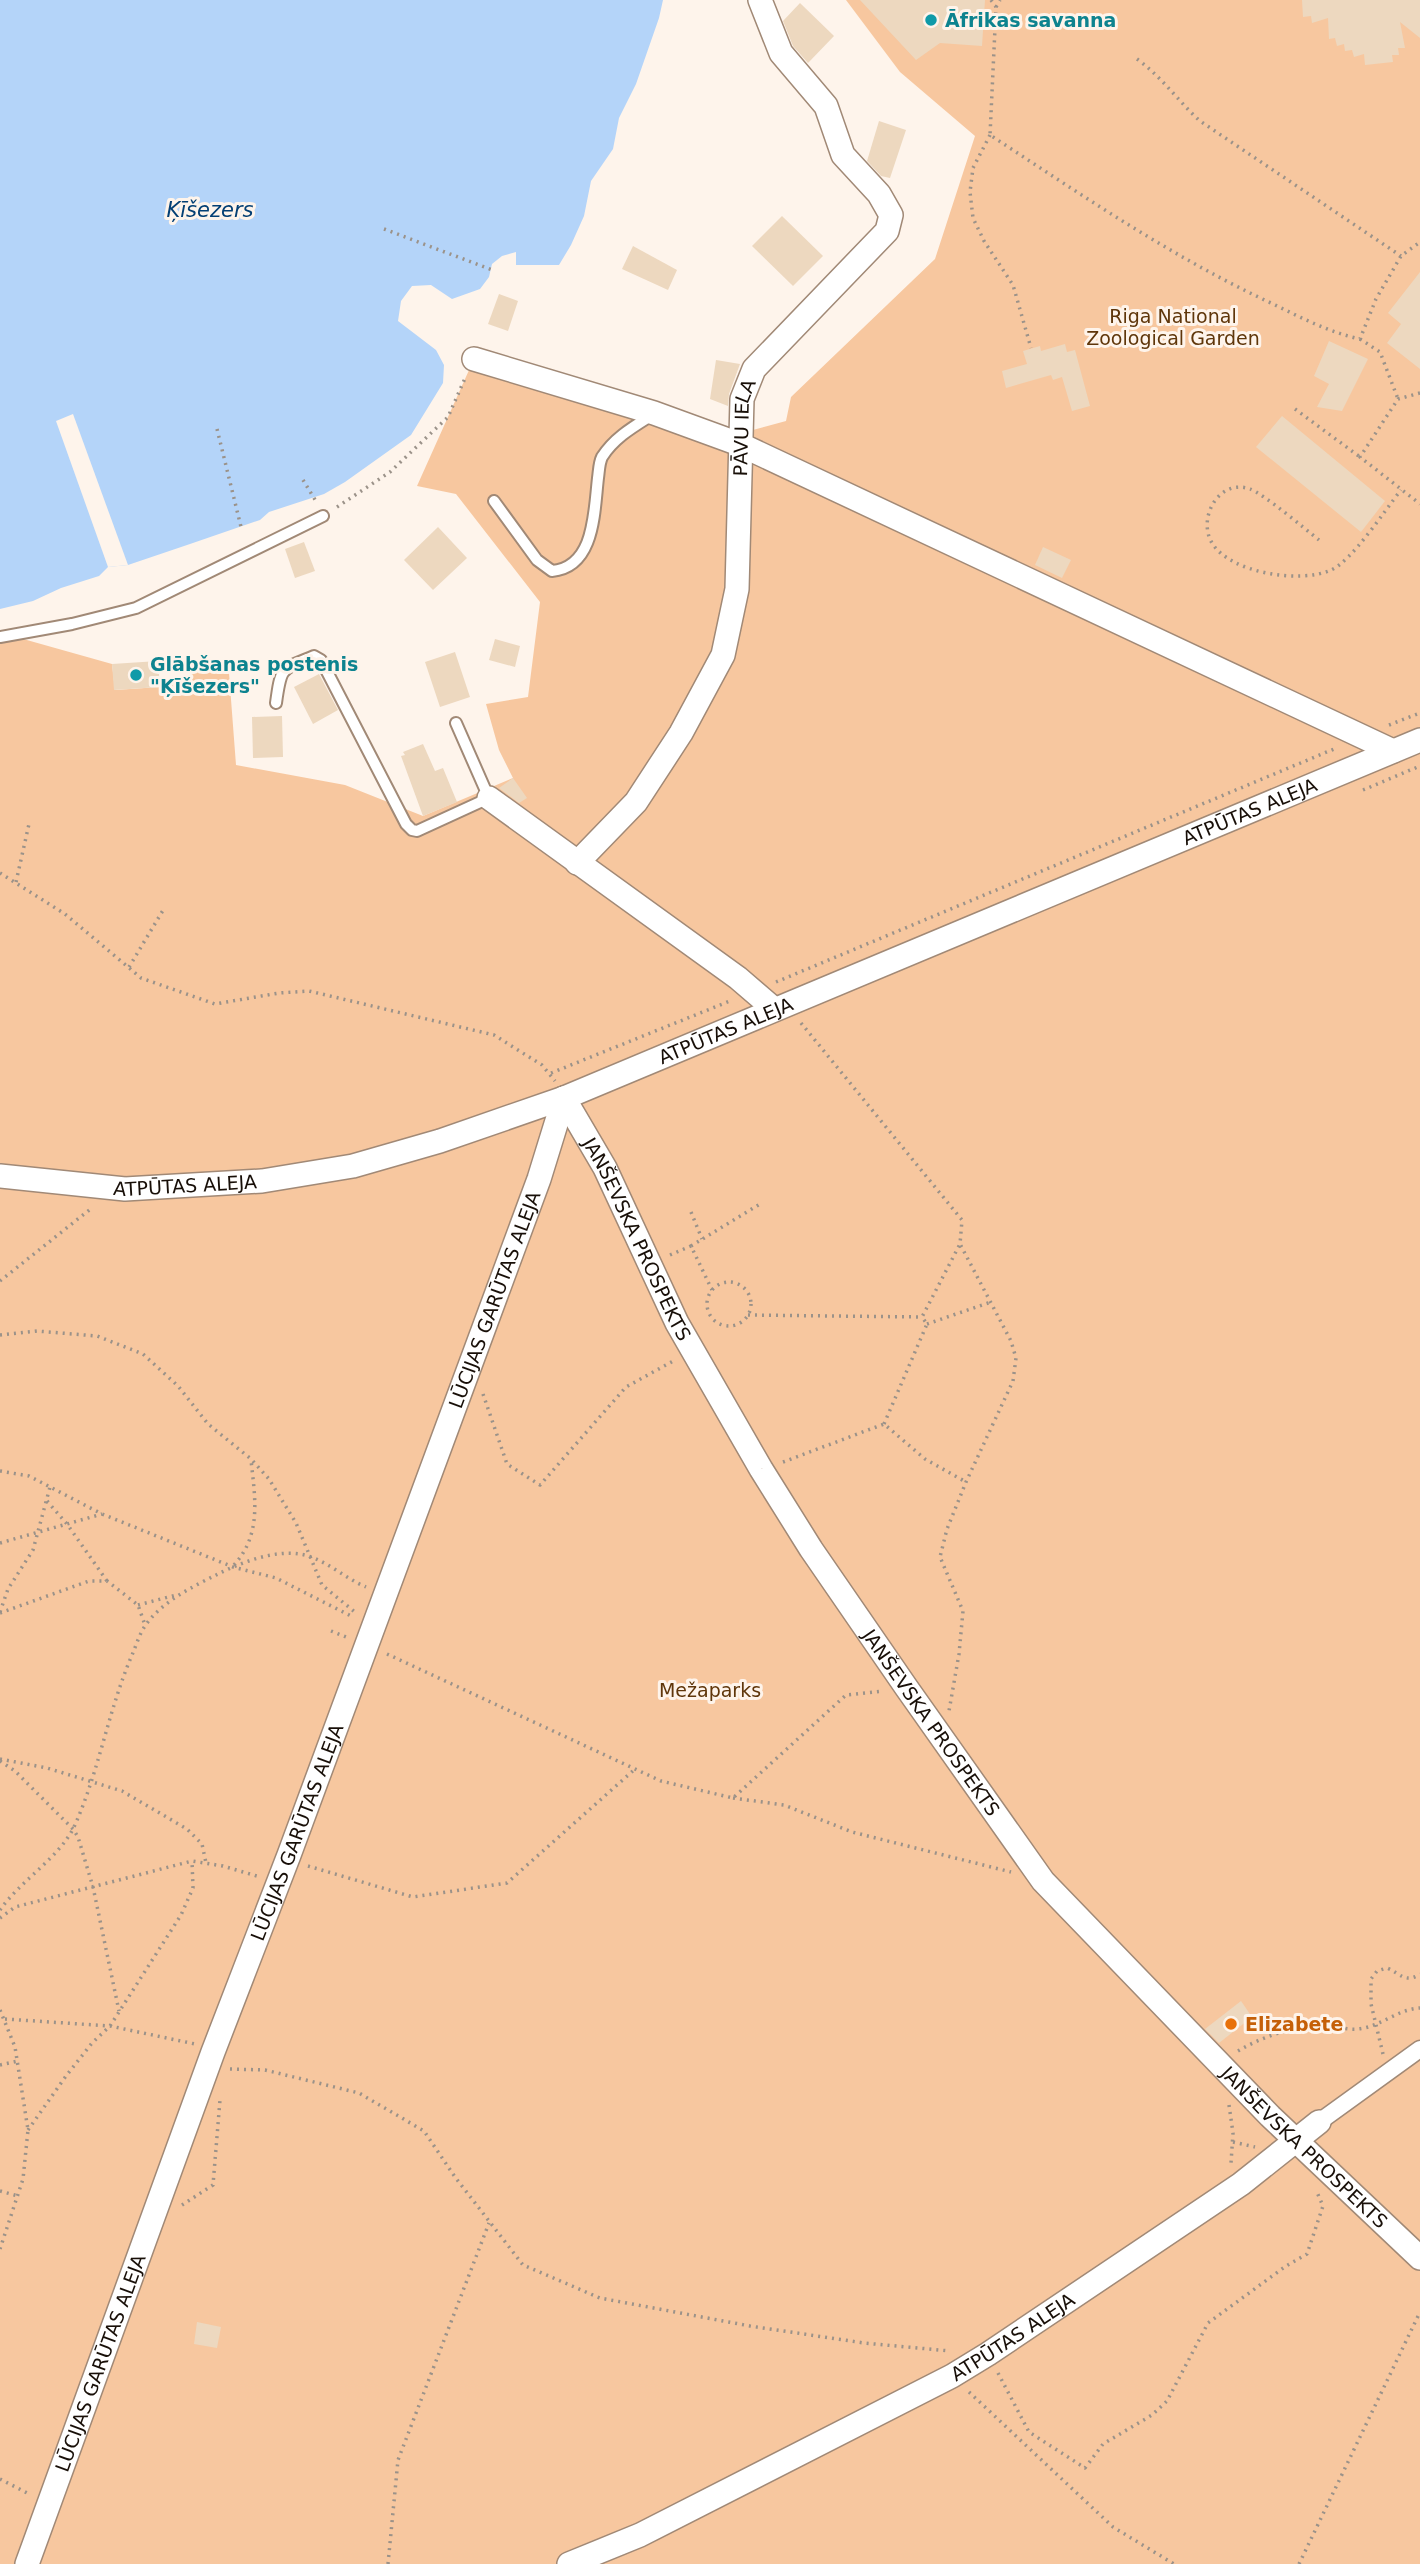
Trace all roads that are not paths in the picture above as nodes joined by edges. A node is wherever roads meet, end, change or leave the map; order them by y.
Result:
1 (760, 0) edge
2 (474, 359) road end
3 (654, 413) junction
4 (739, 444) junction
5 (494, 501) dead end
6 (323, 516) road end
7 (0, 637) edge
8 (276, 703) dead end
9 (456, 723) dead end
10 (1420, 740) edge
11 (1394, 751) junction
12 (489, 799) junction
13 (577, 863) junction
14 (774, 1009) junction
15 (564, 1098) junction
16 (0, 1176) edge
17 (1420, 2049) edge
18 (1319, 2122) joint
19 (1295, 2140) junction
20 (1420, 2258) edge
21 (27, 2564) edge
22 (569, 2564) edge

1 - 4 street, PĀVU IELA
2 - 3 street
3 - 4 street
3 - 5 lane
4 - 11 street
4 - 13 street, PĀVU IELA
6 - 7 lane
8 - 12 lane
9 - 12 lane
10 - 11 street, ATPŪTAS ALEJA
11 - 14 street, ATPŪTAS ALEJA
12 - 13 street
13 - 14 street
14 - 15 street, ATPŪTAS ALEJA
15 - 16 street, ATPŪTAS ALEJA
15 - 19 street, JANŠEVSKA PROSPEKTS
15 - 21 street, LŪCIJAS GARŪTAS ALEJA
17 - 18 street, ATPŪTAS ALEJA
18 - 19 street, ATPŪTAS ALEJA
19 - 20 street, JANŠEVSKA PROSPEKTS
19 - 22 street, ATPŪTAS ALEJA

